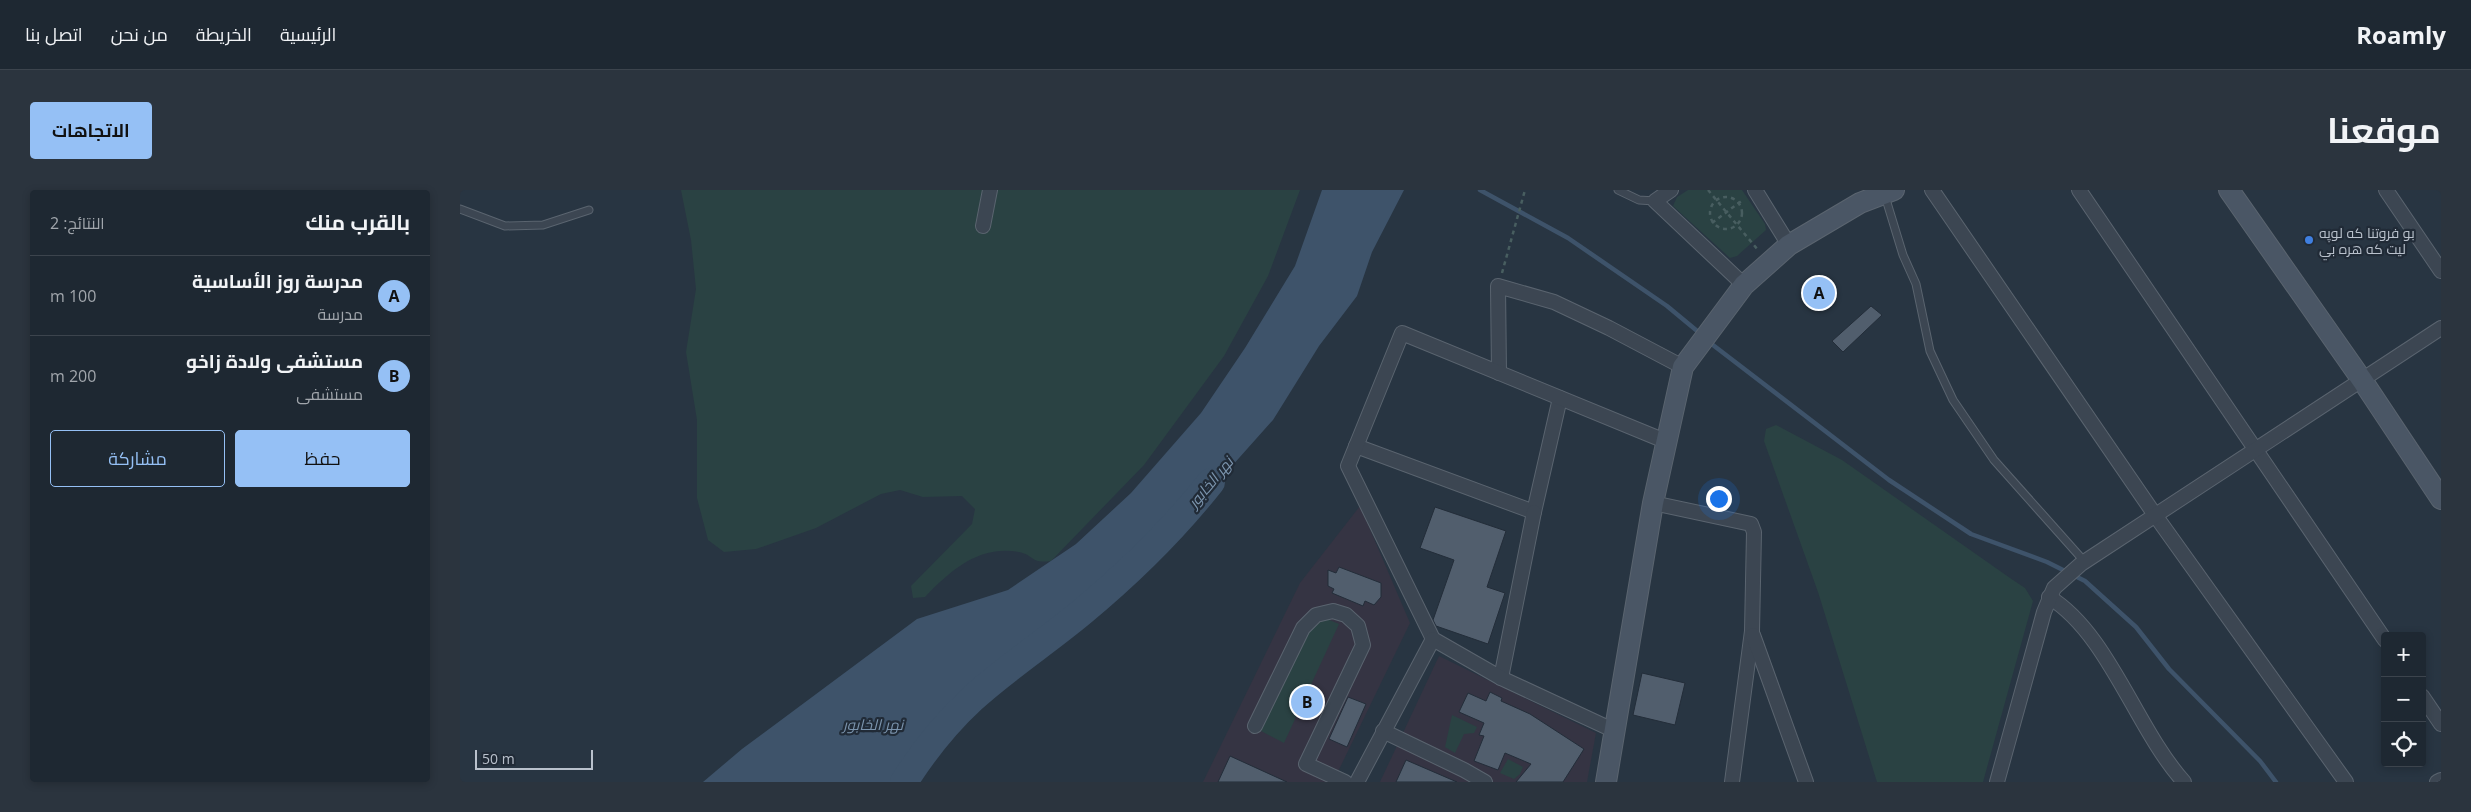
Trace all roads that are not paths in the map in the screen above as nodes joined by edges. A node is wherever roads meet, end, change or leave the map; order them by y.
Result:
1 (990, 190) edge
2 (1618, 190) edge
3 (1671, 190) edge
4 (1932, 190) edge
5 (2079, 190) edge
6 (2228, 190) edge
7 (2386, 190) edge
8 (1752, 192) edge
9 (1890, 192) edge
10 (1655, 201) junction
11 (460, 209) edge
12 (589, 210) dead end
13 (983, 226) dead end
14 (1789, 245) junction
15 (2441, 271) edge
16 (1739, 290) junction
17 (2441, 328) edge
18 (1683, 367) junction
19 (1499, 373) junction
20 (2362, 380) junction
21 (1560, 398) junction
22 (1665, 441) junction
23 (1356, 446) junction
24 (2256, 449) junction
25 (2441, 499) edge
26 (1653, 503) junction
27 (1534, 512) junction
28 (2155, 515) junction
29 (2082, 563) junction
30 (2051, 592) junction
31 (1752, 631) junction
32 (2381, 634) edge
33 (1433, 639) junction
34 (1502, 678) junction
35 (2426, 702) edge
36 (2441, 724) edge
37 (1255, 726) dead end
38 (1383, 731) junction
39 (1615, 731) junction
40 (2441, 780) edge
41 (1345, 782) edge
42 (1357, 782) edge
43 (1485, 782) edge
44 (1606, 782) edge
45 (1732, 782) edge
46 (1806, 782) edge
47 (1997, 782) edge
48 (2184, 782) edge
49 (2346, 782) edge
50 (2438, 782) edge

1 - 13 street
2 - 10 lane
3 - 10 street
4 - 28 street
5 - 24 street
6 - 20 street
7 - 15 street
8 - 14 street
9 - 14 street
9 - 29 lane
10 - 16 street
11 - 12 lane
14 - 16 street
16 - 18 street
17 - 20 street
18 - 19 street
18 - 22 street
19 - 21 street
19 - 23 street
20 - 24 street
20 - 25 street
21 - 22 street
21 - 27 street
22 - 26 street
23 - 27 street
23 - 33 street
24 - 28 street
24 - 32 street
26 - 31 street
26 - 39 street
27 - 34 street
28 - 29 street
28 - 49 street
29 - 30 street
30 - 47 street
30 - 48 street
31 - 45 street
31 - 46 street
33 - 34 street
33 - 38 street
34 - 39 street
35 - 36 street
37 - 41 street
38 - 42 street
38 - 43 street
39 - 44 street
40 - 50 street

